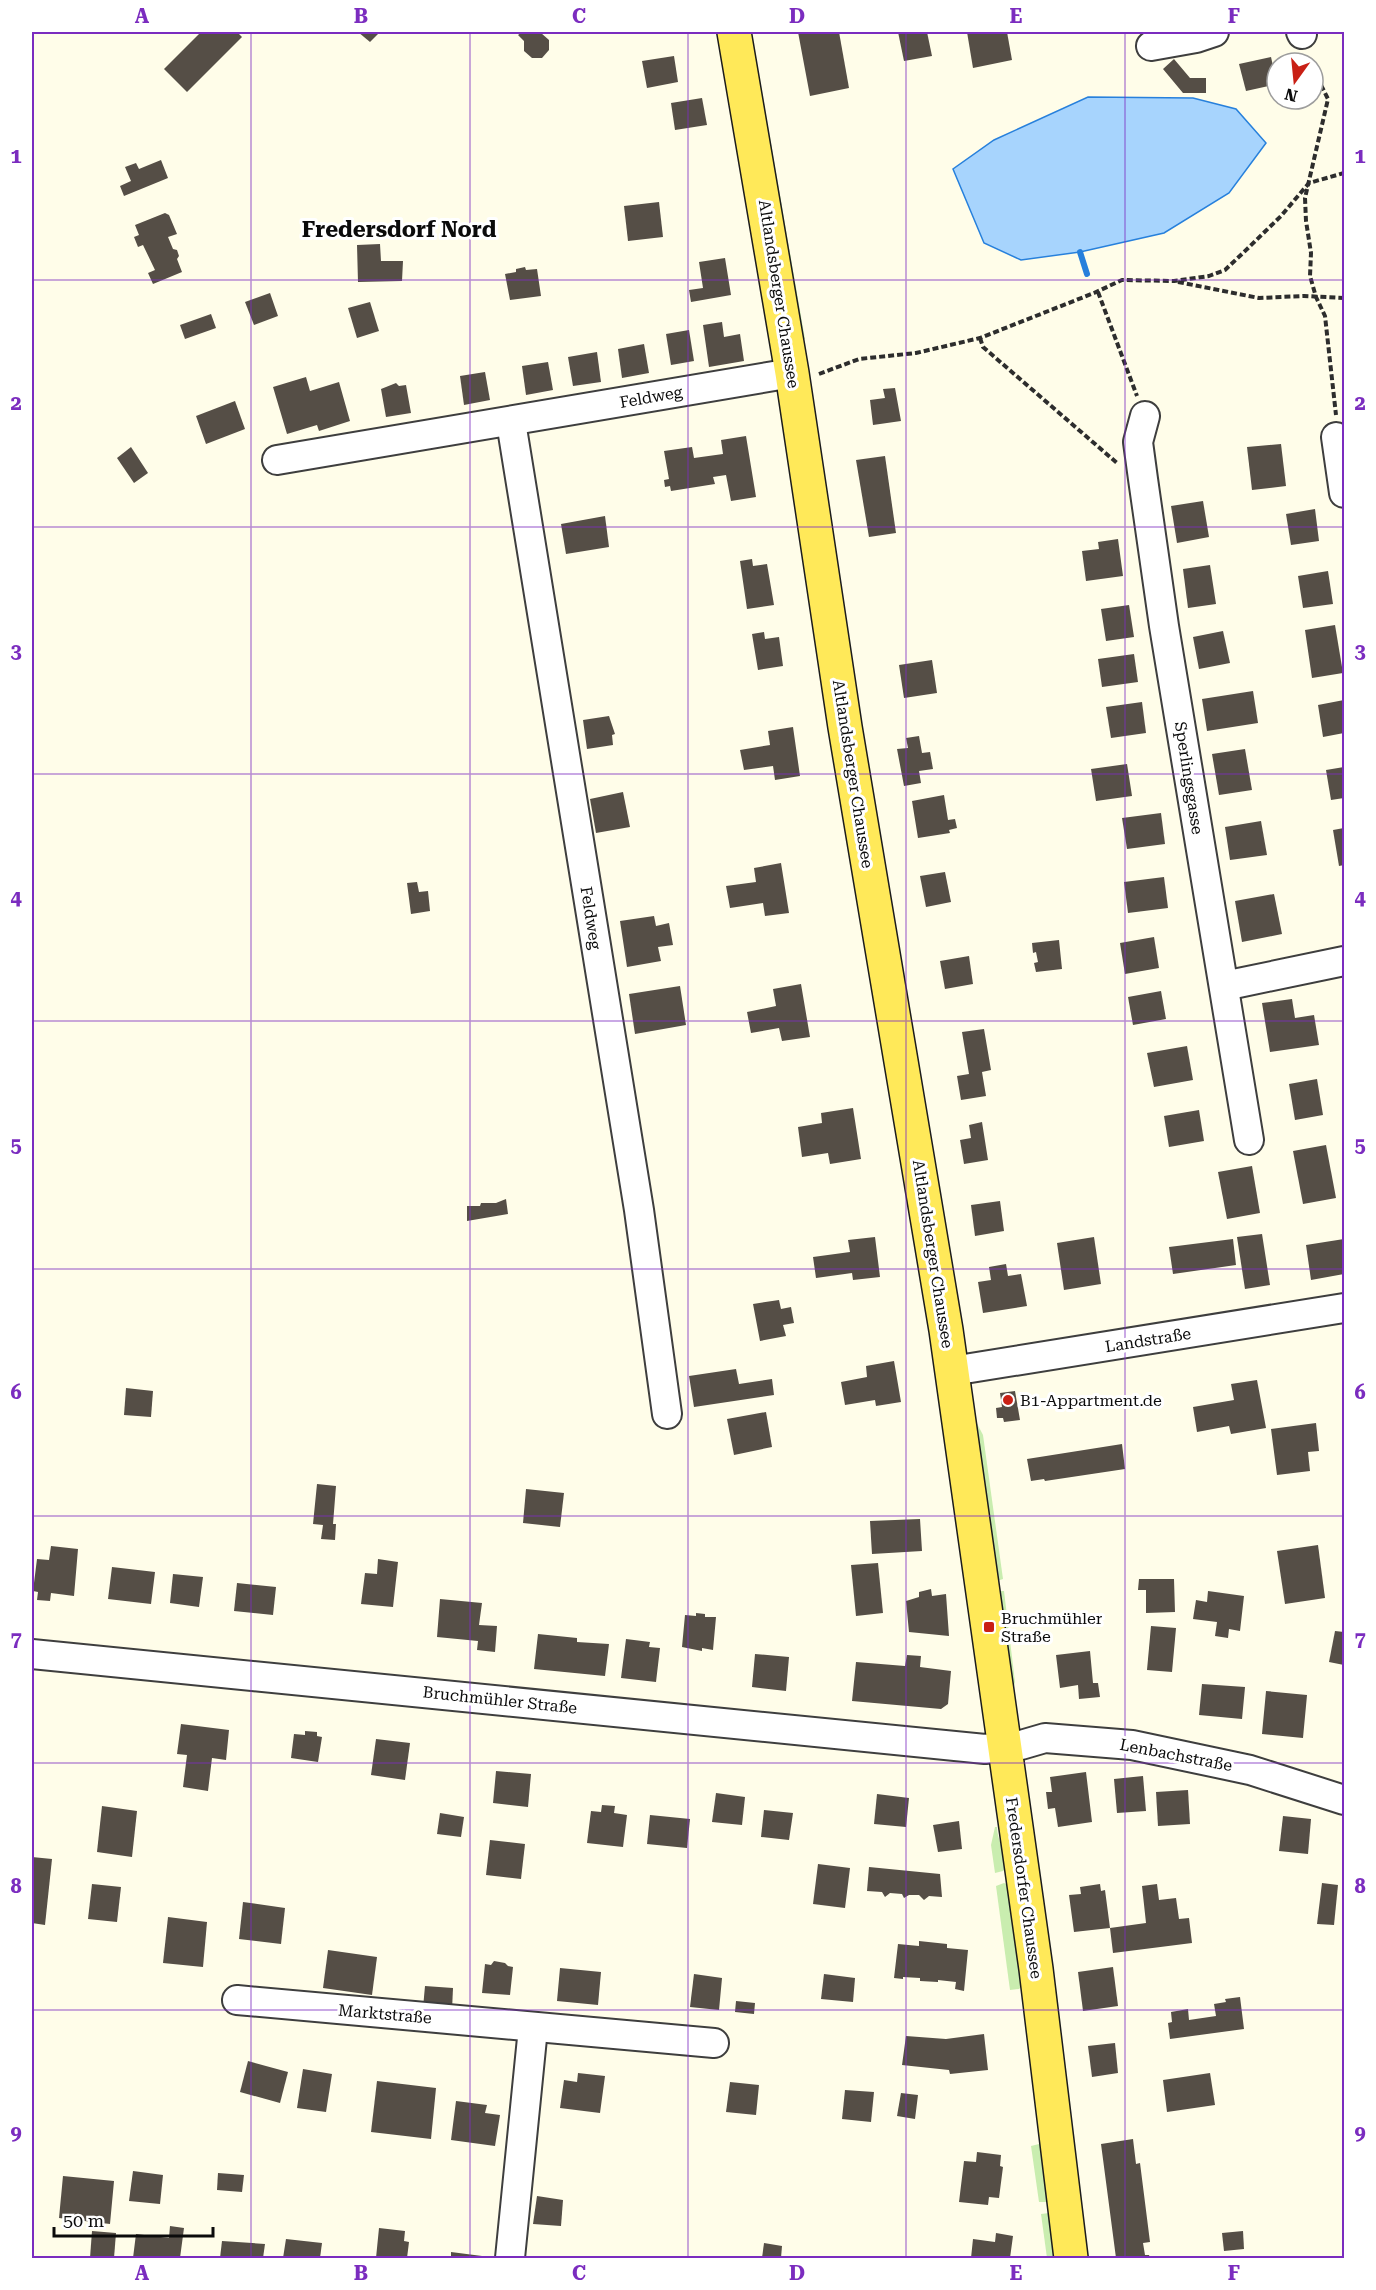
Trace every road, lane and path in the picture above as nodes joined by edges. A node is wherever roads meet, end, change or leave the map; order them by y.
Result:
1 (734, 32) edge
2 (1214, 32) edge
3 (1151, 46) dead end
4 (1325, 93) edge
5 (1344, 173) edge
6 (1309, 183) junction
7 (1174, 281) junction
8 (1098, 292) junction
9 (1316, 297) junction
10 (1344, 298) edge
11 (980, 338) junction
12 (803, 374) junction
13 (1145, 416) joint
14 (511, 422) junction
15 (1336, 426) joint
16 (277, 460) dead end
17 (1143, 479) junction
18 (1344, 493) edge
19 (1344, 961) edge
20 (1224, 986) junction
21 (1249, 1140) dead end
22 (1344, 1308) edge
23 (952, 1371) junction
24 (667, 1414) dead end
25 (974, 1517) joint
26 (32, 1654) edge
27 (1004, 1747) junction
28 (1344, 1800) edge
29 (237, 2000) dead end
30 (533, 2028) junction
31 (714, 2043) dead end
32 (510, 2259) edge
33 (1071, 2259) edge

1 - 12 main road, Altlandsberger Chaussee
2 - 3 street
4 - 6 path
5 - 6 path
6 - 7 path
6 - 9 path
7 - 8 path
7 - 9 path
8 - 11 path
8 - 13 path
9 - 10 path
9 - 15 path
11 - 12 path
11 - 17 path
12 - 14 street, Feldweg
12 - 23 main road, Altlandsberger Chaussee
13 - 17 street, Sperlingsgasse
14 - 16 street, Feldweg
14 - 24 street, Feldweg
15 - 18 street
17 - 20 street, Sperlingsgasse
19 - 20 street
20 - 21 street, Sperlingsgasse
22 - 23 street, Landstraße
23 - 25 main road, Altlandsberger Chaussee
25 - 27 main road, Fredersdorfer Chaussee
26 - 27 street, Bruchmühler Straße
27 - 28 street, Lenbachstraße
27 - 33 main road, Fredersdorfer Chaussee
29 - 30 street, Marktstraße
30 - 31 street, Marktstraße
30 - 32 street

